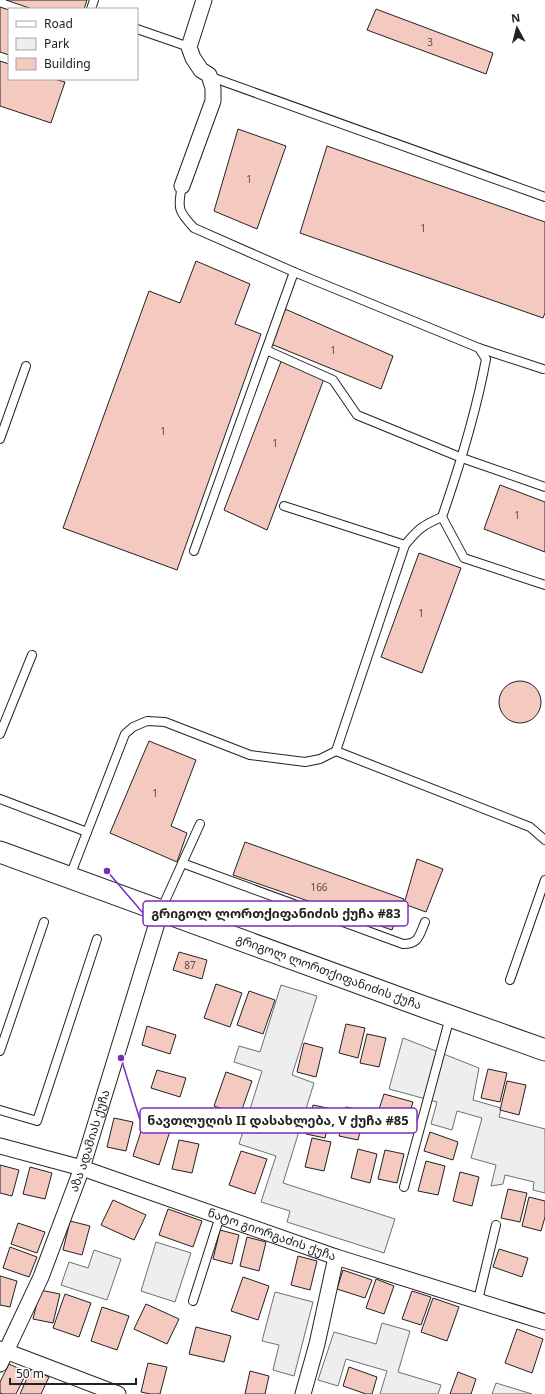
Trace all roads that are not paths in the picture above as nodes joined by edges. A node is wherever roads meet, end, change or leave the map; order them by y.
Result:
1 (204, 0) edge
2 (138, 29) edge
3 (189, 47) junction
4 (209, 75) junction
5 (182, 186) joint
6 (545, 197) edge
7 (294, 272) junction
8 (479, 348) junction
9 (266, 350) junction
10 (26, 366) dead end
11 (543, 369) dead end
12 (0, 439) edge
13 (462, 458) junction
14 (545, 487) edge
15 (284, 506) dead end
16 (442, 517) junction
17 (405, 545) junction
18 (194, 551) dead end
19 (545, 585) edge
20 (32, 655) dead end
21 (0, 734) edge
22 (336, 751) junction
23 (0, 800) edge
24 (200, 824) dead end
25 (87, 832) junction
26 (545, 840) edge
27 (0, 852) edge
28 (182, 863) junction
29 (70, 877) junction
30 (545, 880) edge
31 (161, 910) junction
32 (44, 922) dead end
33 (425, 922) dead end
34 (97, 939) dead end
35 (510, 980) dead end
36 (450, 1016) junction
37 (545, 1050) edge
38 (0, 1051) edge
39 (0, 1110) edge
40 (0, 1146) edge
41 (82, 1168) junction
42 (404, 1188) dead end
43 (220, 1216) junction
44 (496, 1225) dead end
45 (336, 1257) junction
46 (478, 1300) junction
47 (193, 1301) dead end
48 (545, 1322) edge
49 (2, 1355) edge
50 (118, 1394) edge
51 (303, 1394) edge

1 - 3 street
2 - 3 lane
3 - 4 street
4 - 5 street
4 - 6 lane
5 - 7 lane
7 - 8 lane
7 - 9 lane
8 - 11 lane
8 - 13 lane
9 - 13 lane
9 - 18 lane
10 - 12 lane
13 - 14 lane
13 - 16 lane
15 - 17 lane
16 - 17 lane
16 - 19 lane
17 - 22 lane
20 - 21 lane
22 - 25 lane
22 - 26 lane
23 - 25 lane
24 - 28 lane
25 - 29 lane
27 - 29 street, გრიგოლ ლორთქიფანიძის ქუჩა
28 - 31 lane
28 - 33 lane
29 - 31 street, გრიგოლ ლორთქიფანიძის ქუჩა
30 - 35 lane
31 - 36 street, გრიგოლ ლორთქიფანიძის ქუჩა
31 - 41 street, აზა ადამიას ქუჩა
32 - 38 lane
34 - 39 lane
36 - 37 street, გრიგოლ ლორთქიფანიძის ქუჩა
36 - 42 lane
40 - 41 street, ნატო გიორგაძის ქუჩა
41 - 43 street, ნატო გიორგაძის ქუჩა
41 - 49 street, აზა ადამიას ქუჩა
43 - 45 street, ნატო გიორგაძის ქუჩა
43 - 47 lane
44 - 46 lane
45 - 46 street, ნატო გიორგაძის ქუჩა
45 - 51 street
46 - 48 street, ნატო გიორგაძის ქუჩა
49 - 50 street

